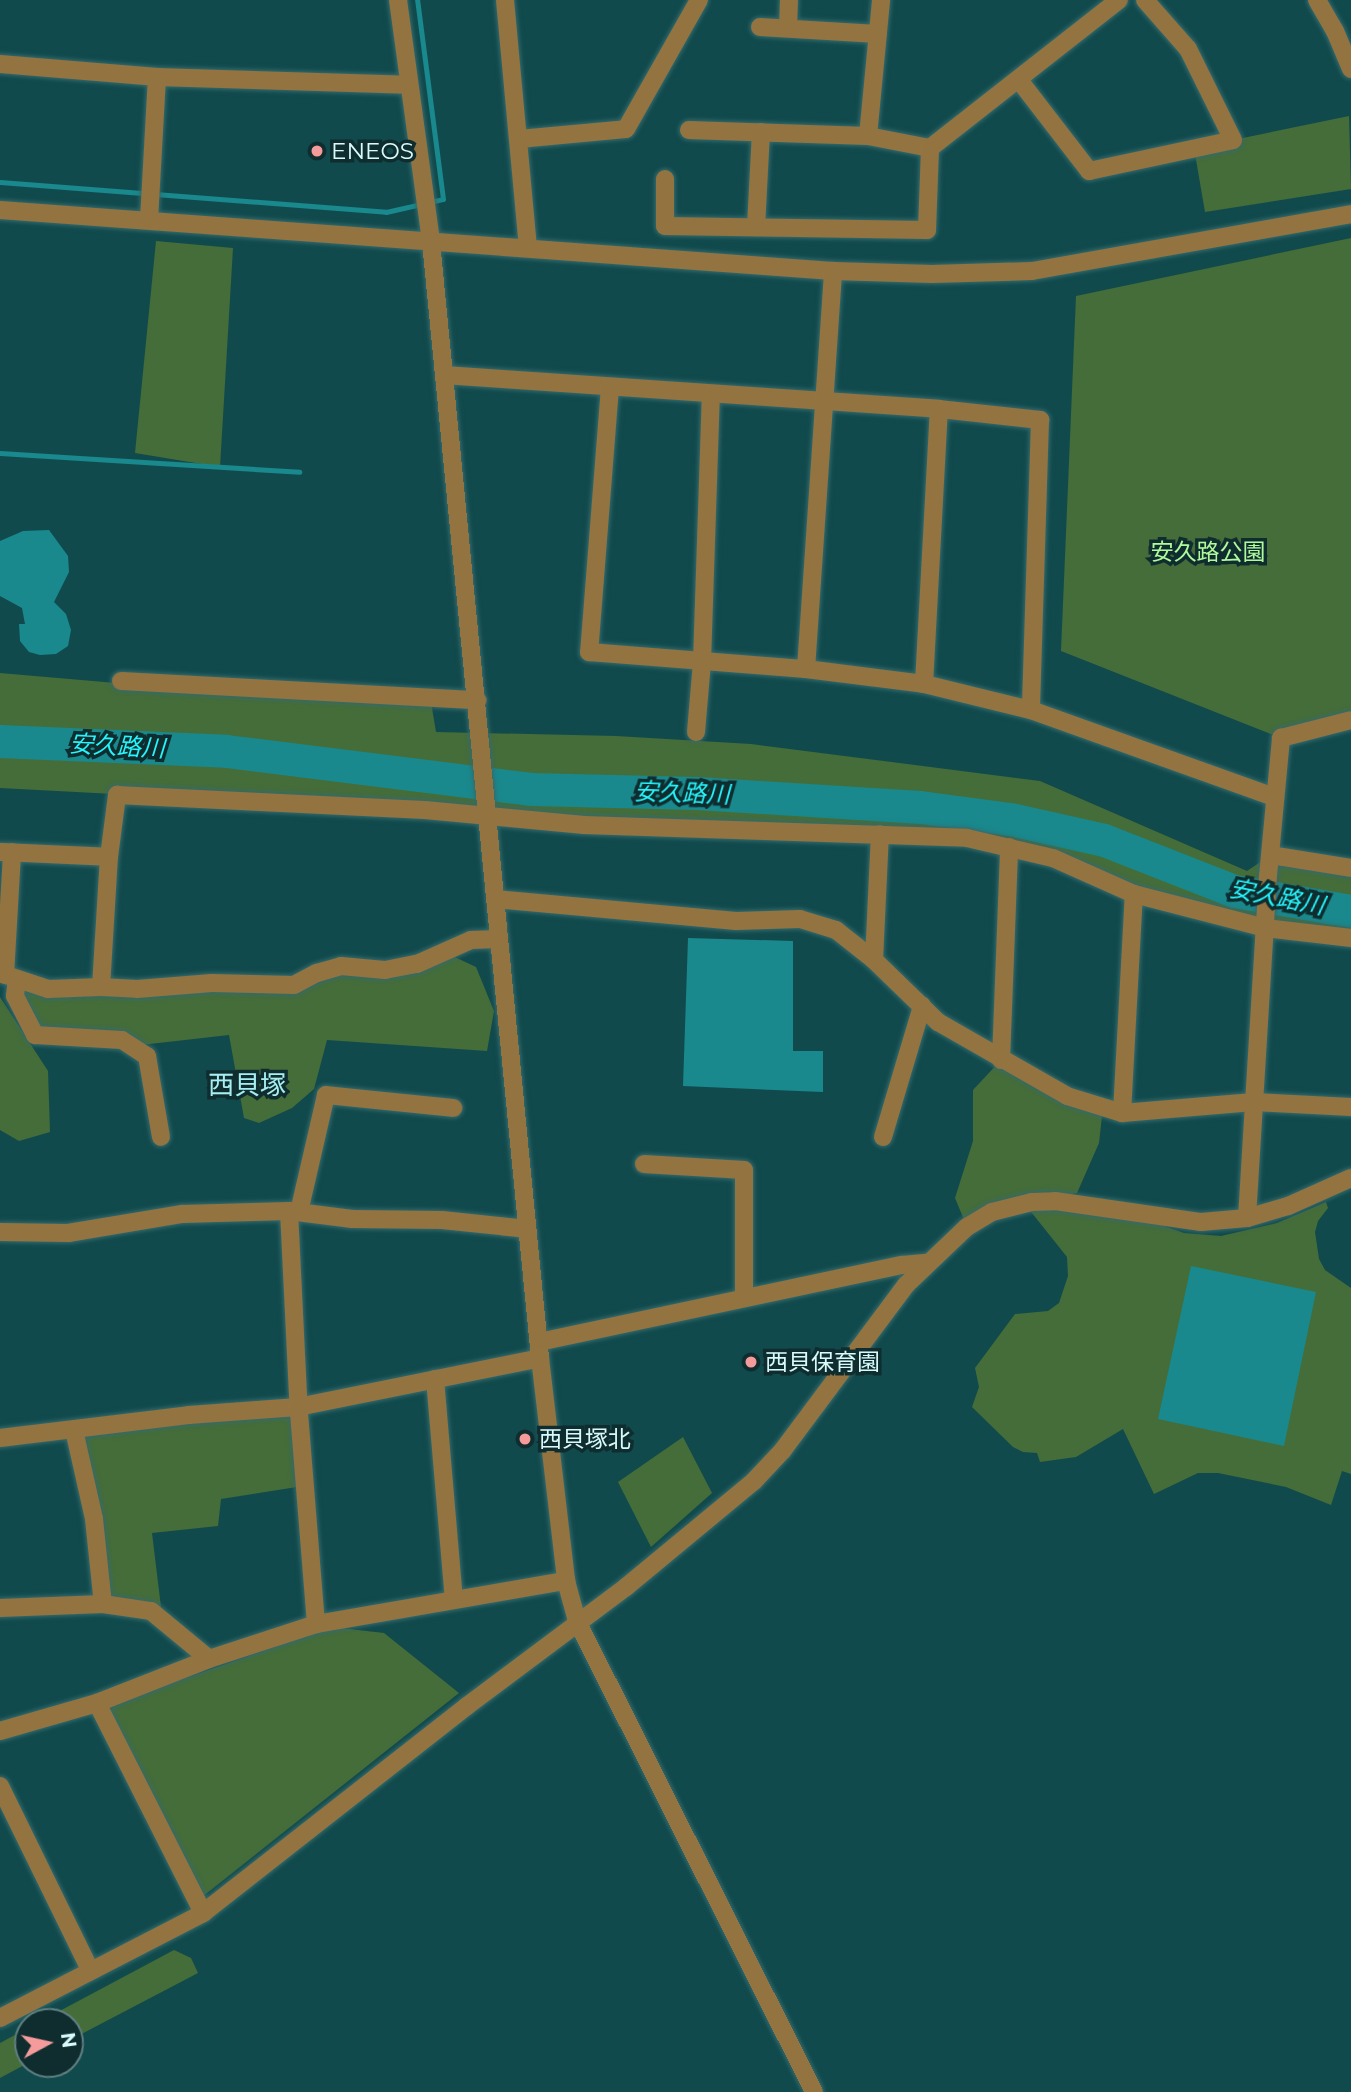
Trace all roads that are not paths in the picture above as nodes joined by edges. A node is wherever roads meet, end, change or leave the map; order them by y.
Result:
1 (398, 0) edge
2 (505, 0) edge
3 (699, 0) edge
4 (789, 0) edge
5 (881, 0) edge
6 (1119, 0) edge
7 (1145, 0) edge
8 (1317, 0) edge
9 (760, 27) dead end
10 (788, 28) junction
11 (878, 34) junction
12 (0, 64) edge
13 (1351, 69) edge
14 (157, 77) junction
15 (1019, 80) junction
16 (407, 85) junction
17 (689, 130) dead end
18 (761, 132) junction
19 (868, 136) junction
20 (519, 139) junction
21 (930, 148) junction
22 (665, 179) dead end
23 (0, 210) edge
24 (1351, 214) edge
25 (149, 220) junction
26 (756, 227) junction
27 (431, 242) junction
28 (528, 247) junction
29 (833, 271) junction
30 (444, 375) junction
31 (610, 387) junction
32 (712, 394) junction
33 (823, 403) junction
34 (939, 409) junction
35 (702, 662) junction
36 (806, 669) junction
37 (121, 681) dead end
38 (924, 684) junction
39 (477, 700) junction
40 (1031, 710) junction
41 (1351, 720) edge
42 (696, 732) dead end
43 (1274, 797) junction
44 (488, 816) junction
45 (880, 834) junction
46 (1009, 847) junction
47 (6, 852) edge
48 (1270, 855) junction
49 (109, 857) junction
50 (1351, 868) edge
51 (1134, 894) junction
52 (495, 899) junction
53 (1265, 928) junction
54 (1351, 938) edge
55 (498, 939) junction
56 (874, 960) junction
57 (7, 976) edge
58 (101, 987) junction
59 (922, 1006) junction
60 (1001, 1060) junction
61 (1254, 1102) junction
62 (1351, 1107) edge
63 (453, 1108) dead end
64 (1122, 1113) junction
65 (161, 1137) dead end
66 (883, 1137) dead end
67 (645, 1164) dead end
68 (1351, 1178) edge
69 (294, 1211) junction
70 (1247, 1218) junction
71 (527, 1229) junction
72 (0, 1232) edge
73 (927, 1263) junction
74 (744, 1298) junction
75 (540, 1350) junction
76 (435, 1380) junction
77 (299, 1407) junction
78 (74, 1430) junction
79 (0, 1437) edge
80 (566, 1581) junction
81 (454, 1599) junction
82 (103, 1604) junction
83 (0, 1608) edge
84 (577, 1621) junction
85 (316, 1624) junction
86 (209, 1658) junction
87 (97, 1703) junction
88 (0, 1731) edge
89 (0, 1786) edge
90 (203, 1913) junction
91 (90, 1970) junction
92 (0, 2018) edge
93 (814, 2092) edge

1 - 16 street
2 - 20 street
3 - 20 street
4 - 10 street
5 - 11 street
6 - 15 street
7 - 15 street
8 - 13 street
9 - 10 street
10 - 11 street
11 - 19 street
12 - 14 street
14 - 16 street
14 - 25 street
15 - 21 street
16 - 27 street
17 - 18 street
18 - 19 street
18 - 26 street
19 - 21 street
20 - 28 street
21 - 26 street
22 - 26 street
23 - 25 street
24 - 29 street
25 - 27 street
27 - 28 street
27 - 30 street
28 - 29 street
29 - 33 street
30 - 31 street
30 - 39 street
31 - 32 street
31 - 35 street
32 - 33 street
32 - 35 street
33 - 34 street
33 - 36 street
34 - 38 street
34 - 40 street
35 - 36 street
35 - 42 street
36 - 38 street
37 - 39 street
38 - 40 street
39 - 44 street
40 - 43 street
41 - 43 street
43 - 48 street
44 - 45 street
44 - 49 street
44 - 52 street
45 - 46 street
45 - 56 street
46 - 51 street
46 - 60 street
47 - 49 street
47 - 57 street
48 - 50 street
48 - 53 street
49 - 58 street
51 - 53 street
51 - 64 street
52 - 55 street
52 - 56 street
53 - 54 street
53 - 61 street
55 - 58 street
55 - 71 street
56 - 59 street
57 - 58 street
57 - 65 street
59 - 60 street
59 - 66 street
60 - 64 street
61 - 62 street
61 - 64 street
61 - 70 street
63 - 69 street
67 - 74 street
68 - 70 street
69 - 71 street
69 - 72 street
69 - 77 street
70 - 73 street
71 - 75 street
73 - 74 street
73 - 84 street
74 - 75 street
75 - 76 street
75 - 80 street
76 - 77 street
76 - 81 street
77 - 78 street
77 - 85 street
78 - 79 street
78 - 82 street
80 - 81 street
80 - 84 street
81 - 85 street
82 - 83 street
82 - 86 street
84 - 90 street
84 - 93 street
85 - 86 street
86 - 87 street
87 - 88 street
87 - 90 street
89 - 91 street
90 - 91 street
91 - 92 street

